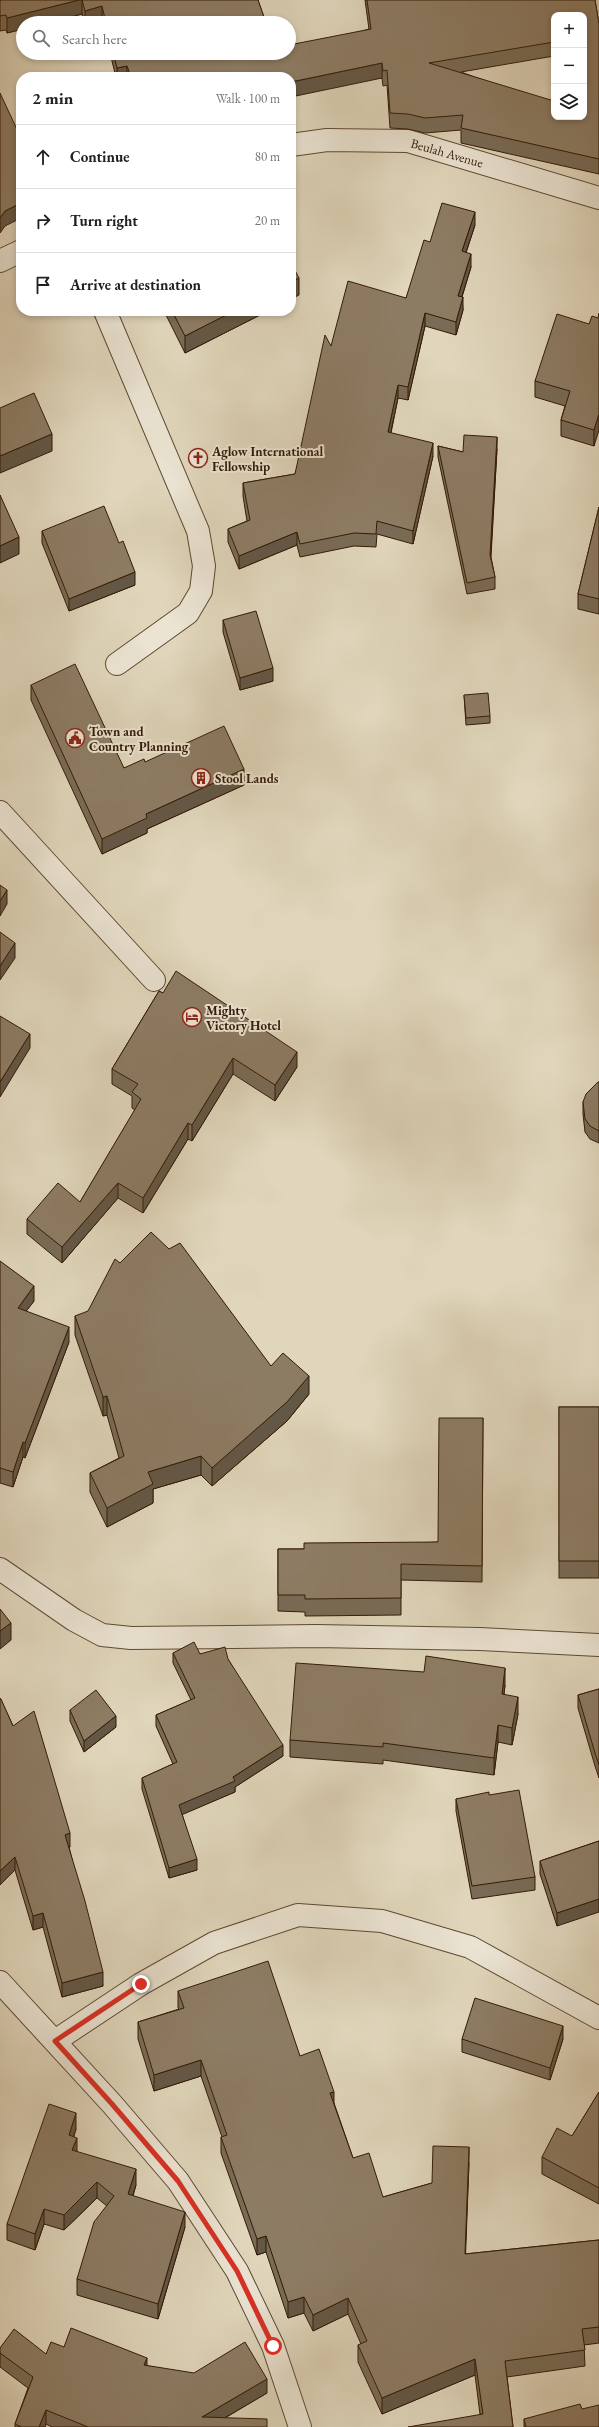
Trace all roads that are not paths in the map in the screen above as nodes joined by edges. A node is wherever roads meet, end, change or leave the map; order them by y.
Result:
1 (296, 144) edge
2 (599, 198) edge
3 (16, 253) edge
4 (0, 261) edge
5 (107, 316) edge
6 (117, 664) dead end
7 (0, 812) edge
8 (154, 980) dead end
9 (0, 1569) edge
10 (599, 1645) edge
11 (0, 1982) edge
12 (599, 2018) edge
13 (55, 2041) junction
14 (300, 2427) edge

1 - 2 street, Beulah Avenue
3 - 4 street
5 - 6 street
7 - 8 street
9 - 10 street
11 - 13 street
12 - 13 street
13 - 14 street

